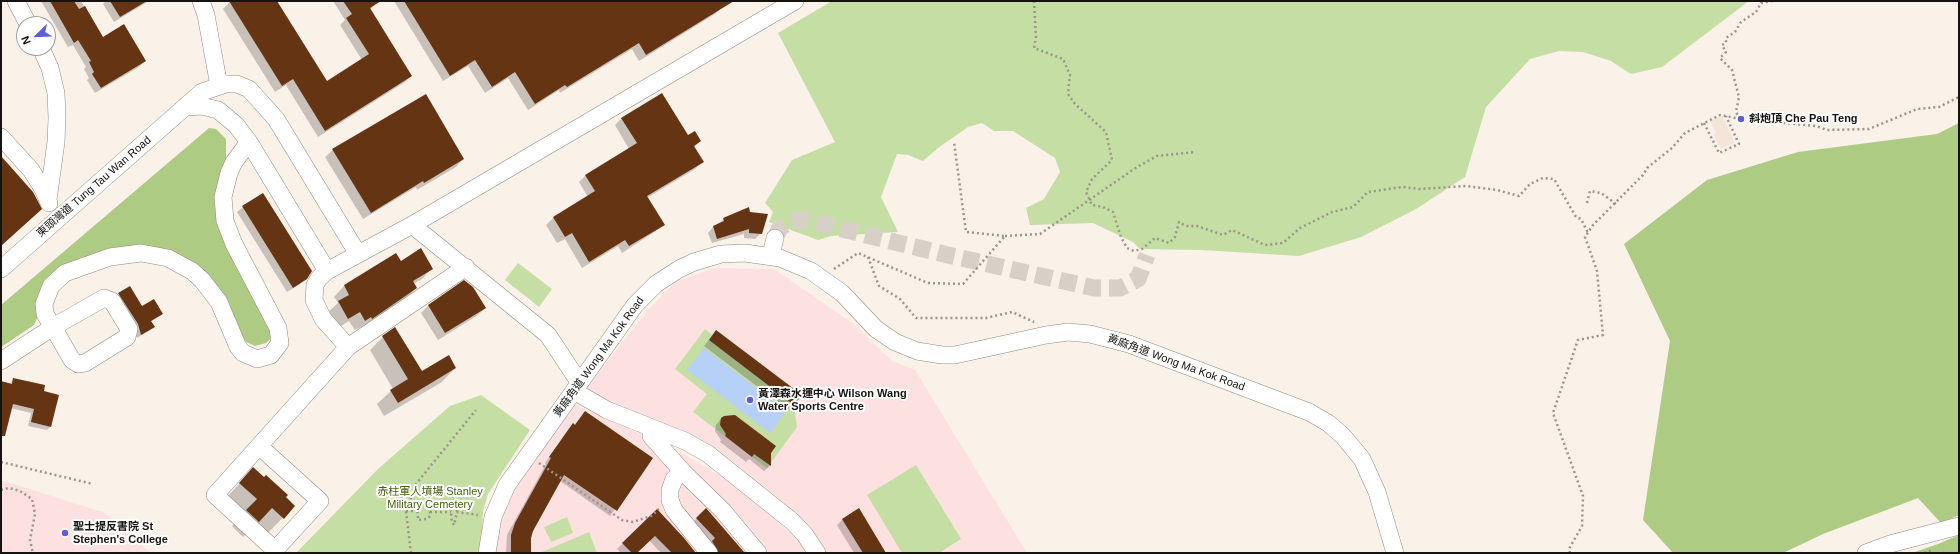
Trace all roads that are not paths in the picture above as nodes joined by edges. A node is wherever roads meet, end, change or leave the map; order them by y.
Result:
1 (16, 1) edge
2 (201, 1) edge
3 (795, 1) edge
4 (24, 16) edge
5 (45, 56) edge
6 (219, 86) junction
7 (187, 107) junction
8 (1, 137) edge
9 (249, 142) junction
10 (48, 200) junction
11 (55, 220) junction
12 (412, 225) junction
13 (775, 238) tunnel mouth
14 (358, 254) junction
15 (771, 255) junction
16 (466, 267) junction
17 (1, 269) edge
18 (328, 271) junction
19 (348, 347) junction
20 (1, 361) edge
21 (576, 386) junction
22 (651, 428) junction
23 (260, 446) junction
24 (683, 472) junction
25 (1959, 526) edge
26 (487, 553) edge
27 (709, 553) edge
28 (758, 553) edge
29 (817, 553) edge
30 (1395, 553) edge
31 (1866, 553) edge

1 - 4 street
2 - 6 street
3 - 12 street
5 - 10 street
6 - 7 street, 東頭灣道 Tung Tau Wan Road
6 - 14 street, 東頭灣道 Tung Tau Wan Road
7 - 9 street
7 - 11 street, 東頭灣道 Tung Tau Wan Road
8 - 10 street
9 - 18 street
9 - 20 street
10 - 11 street
11 - 17 street, 東頭灣道 Tung Tau Wan Road
12 - 14 street
12 - 16 street
13 - 15 street
14 - 18 street
15 - 21 street, 黃麻角道 Wong Ma Kok Road
15 - 30 street, 黃麻角道 Wong Ma Kok Road
16 - 19 street
16 - 21 street
18 - 19 street
19 - 23 street
21 - 22 street
21 - 26 street, 黃麻角道 Wong Ma Kok Road
22 - 24 street
22 - 29 street
23 - 23 street
24 - 27 street
24 - 28 street
25 - 31 street

